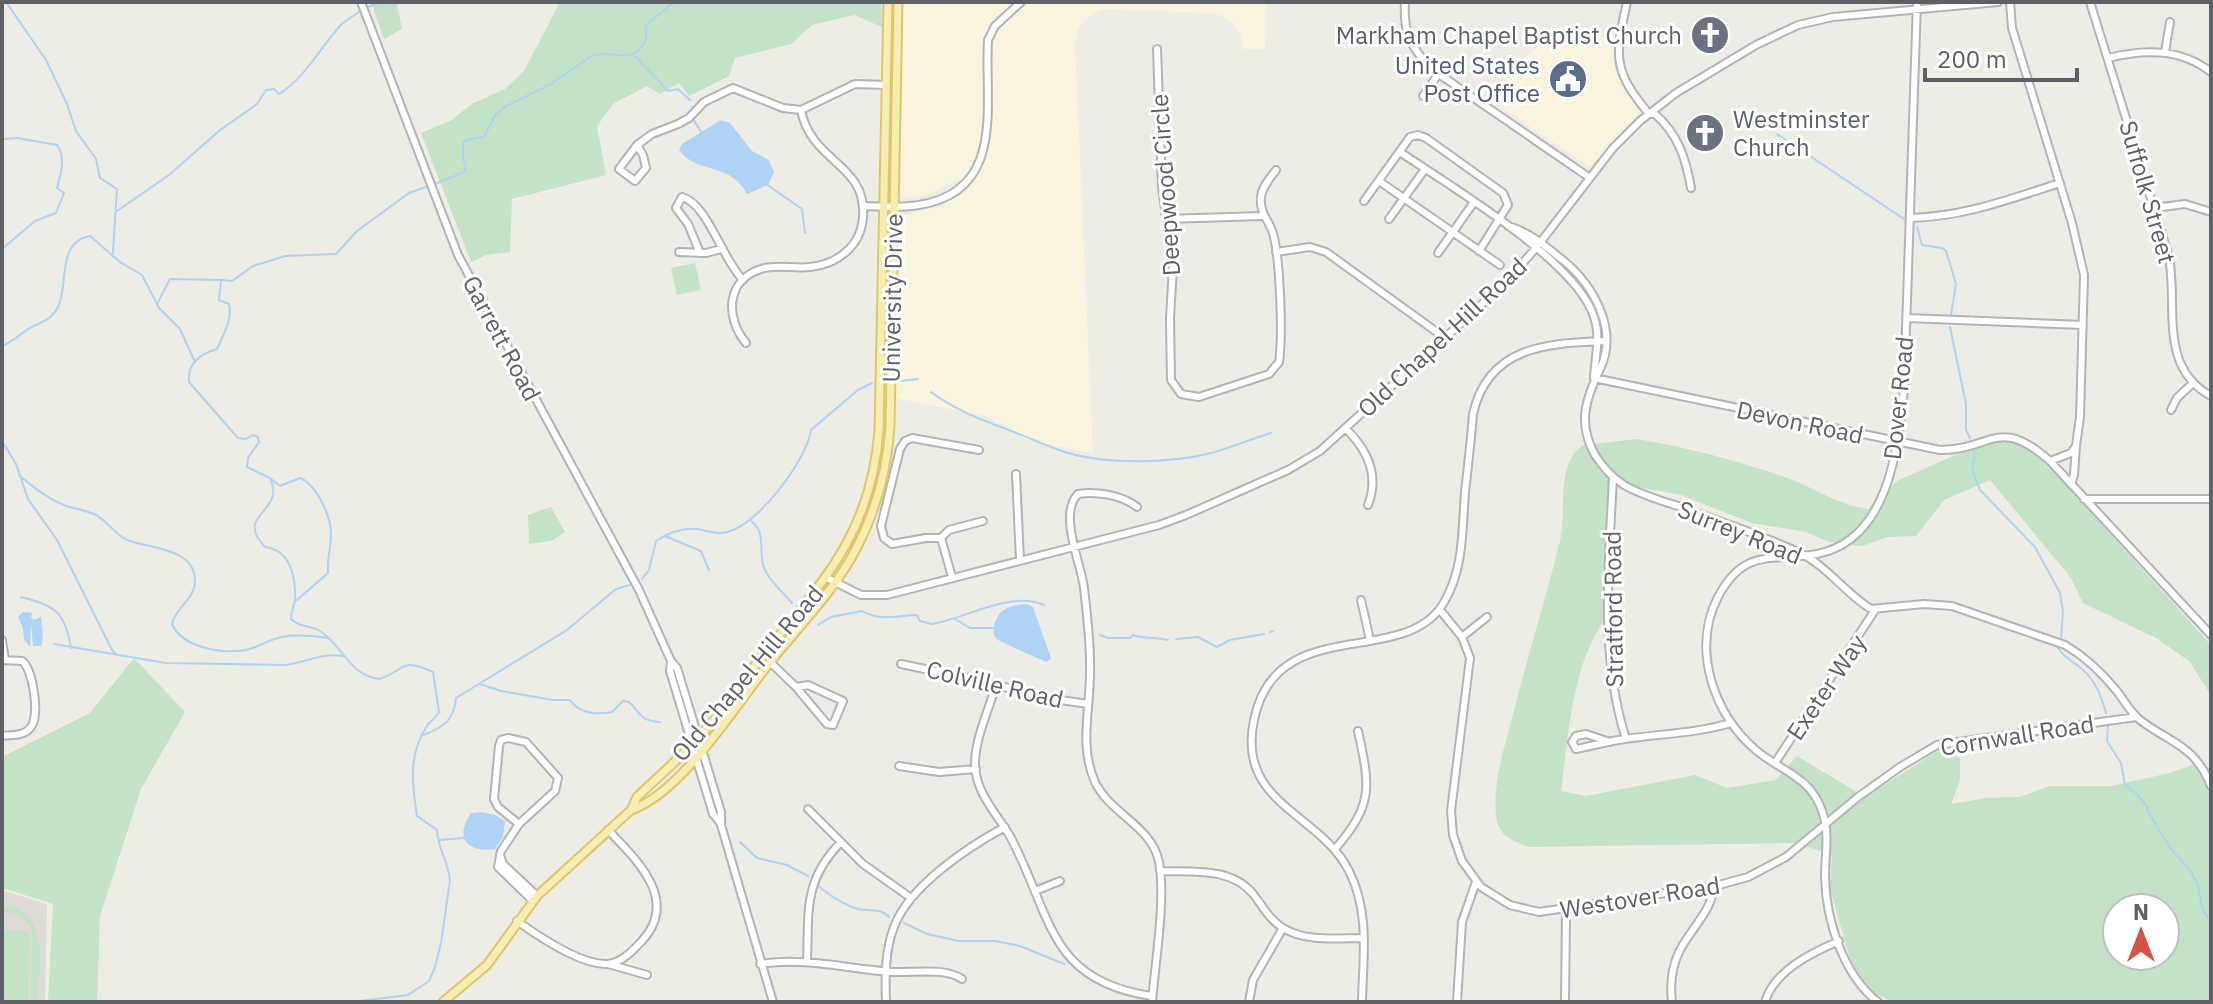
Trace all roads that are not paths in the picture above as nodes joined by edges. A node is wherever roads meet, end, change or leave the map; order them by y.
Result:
1 (361, 2) edge
2 (888, 2) edge
3 (898, 2) edge
4 (1021, 2) edge
5 (1405, 2) edge
6 (1627, 2) edge
7 (1998, 2) edge
8 (2010, 2) edge
9 (2090, 2) edge
10 (1917, 6) edge
11 (2170, 22) dead end
12 (1157, 49) dead end
13 (2165, 52) junction
14 (2108, 58) junction
15 (2211, 72) edge
16 (1439, 73) junction
17 (886, 85) junction
18 (1423, 96) dead end
19 (801, 110) junction
20 (1649, 113) junction
21 (2142, 140) dead end
22 (2134, 142) junction
23 (637, 145) junction
24 (1400, 152) junction
25 (1425, 169) junction
26 (1276, 170) dead end
27 (1590, 178) junction
28 (1379, 181) junction
29 (2060, 183) junction
30 (1691, 188) dead end
31 (1405, 199) junction
32 (1364, 201) dead end
33 (1474, 202) junction
34 (863, 206) junction
35 (884, 207) junction
36 (894, 207) junction
37 (2154, 208) junction
38 (2211, 212) edge
39 (1262, 216) junction
40 (1910, 218) junction
41 (1166, 219) junction
42 (1389, 219) dead end
43 (1499, 220) junction
44 (1453, 232) junction
45 (1538, 245) junction
46 (721, 249) junction
47 (1479, 251) junction
48 (679, 252) dead end
49 (1276, 252) junction
50 (700, 253) junction
51 (1438, 253) dead end
52 (1500, 265) dead end
53 (743, 280) junction
54 (1907, 318) junction
55 (2083, 325) junction
56 (1445, 338) junction
57 (1602, 341) junction
58 (746, 343) dead end
59 (1594, 378) junction
60 (2193, 383) junction
61 (2211, 396) edge
62 (2171, 410) dead end
63 (1345, 428) junction
64 (1897, 442) junction
65 (2076, 446) junction
66 (979, 450) dead end
67 (2050, 461) junction
68 (1016, 474) dead end
69 (1613, 477) junction
70 (2071, 484) junction
71 (2084, 499) junction
72 (2211, 499) edge
73 (1368, 505) dead end
74 (1137, 507) dead end
75 (983, 521) dead end
76 (941, 538) junction
77 (1074, 547) junction
78 (1803, 555) junction
79 (1020, 560) junction
80 (952, 577) junction
81 (830, 580) junction
82 (1361, 600) dead end
83 (1440, 610) junction
84 (1875, 610) junction
85 (1487, 617) dead end
86 (2211, 635) edge
87 (1462, 637) junction
88 (2, 640) edge
89 (1370, 640) junction
90 (4, 660) edge
91 (671, 661) junction
92 (770, 662) junction
93 (901, 664) dead end
94 (996, 684) junction
95 (796, 687) junction
96 (820, 692) junction
97 (1088, 704) junction
98 (812, 707) junction
99 (2136, 717) junction
100 (1731, 723) junction
101 (1358, 731) dead end
102 (2, 736) edge
103 (699, 736) junction
104 (1626, 739) junction
105 (1610, 742) junction
106 (692, 743) junction
107 (703, 750) junction
108 (696, 757) junction
109 (2211, 762) edge
110 (1775, 763) junction
111 (2200, 764) junction
112 (899, 766) dead end
113 (976, 769) junction
114 (2211, 783) edge
115 (808, 809) dead end
116 (631, 810) junction
117 (1826, 823) junction
118 (519, 824) junction
119 (721, 825) junction
120 (1005, 827) junction
121 (608, 830) junction
122 (841, 842) junction
123 (1335, 849) junction
124 (1160, 871) junction
125 (1060, 881) dead end
126 (1476, 882) junction
127 (1712, 886) junction
128 (1035, 891) junction
129 (911, 898) junction
130 (535, 899) junction
131 (1566, 910) junction
132 (517, 921) junction
133 (1283, 928) junction
134 (1363, 938) junction
135 (1839, 941) junction
136 (807, 961) junction
137 (608, 964) junction
138 (760, 964) junction
139 (886, 971) junction
140 (647, 975) dead end
141 (962, 979) dead end
142 (1152, 999) edge
143 (443, 1002) edge
144 (773, 1002) edge
145 (886, 1002) edge
146 (1249, 1002) edge
147 (1362, 1002) edge
148 (1457, 1002) edge
149 (1565, 1002) edge
150 (1672, 1002) edge
151 (1765, 1002) edge
152 (1878, 1002) edge

1 - 91 street, Garrett Road
2 - 17 main road, University Drive
3 - 36 main road, University Drive
4 - 36 street
5 - 16 street
6 - 20 street
7 - 10 street, Old Chapel Hill Road
8 - 29 street
9 - 14 street, Suffolk Street
10 - 20 street, Old Chapel Hill Road
10 - 40 street, Dover Road
11 - 13 street
12 - 41 street, Deepwood Circle
13 - 14 street
13 - 15 street
14 - 22 street, Suffolk Street
16 - 18 street
16 - 27 street
17 - 19 street
17 - 35 main road, University Drive
19 - 23 street
19 - 34 street
20 - 27 street, Old Chapel Hill Road
20 - 30 street
21 - 22 street
22 - 37 street, Suffolk Street
23 - 23 street
24 - 25 street
24 - 28 street
24 - 43 street
25 - 31 street
25 - 33 street
26 - 39 street
27 - 45 street, Old Chapel Hill Road
28 - 31 street
28 - 32 street
29 - 40 street
29 - 55 street
31 - 42 street
31 - 44 street
33 - 43 street
33 - 44 street
34 - 35 street
34 - 53 street
35 - 36 street
35 - 81 main road, University Drive
36 - 81 main road, University Drive
37 - 38 street
37 - 60 street, Suffolk Street
39 - 41 street
39 - 49 street, Deepwood Circle
40 - 54 street, Dover Road
41 - 49 street, Deepwood Circle
43 - 45 street
43 - 47 street
44 - 47 street
44 - 51 street
45 - 56 street, Old Chapel Hill Road
45 - 57 street
46 - 50 street
46 - 50 street
46 - 53 street
47 - 52 street
48 - 50 street
49 - 56 street
53 - 58 street
54 - 55 street
54 - 64 street, Dover Road
55 - 65 street
56 - 63 street, Old Chapel Hill Road
57 - 59 street
57 - 83 street
59 - 64 street, Devon Road
59 - 69 street, Surrey Road
60 - 61 street
60 - 62 street
63 - 73 street
63 - 77 street, Old Chapel Hill Road
64 - 67 street, Devon Road
64 - 78 street, Dover Road
65 - 67 street
65 - 70 street
66 - 76 street
67 - 70 street, Devon Road
68 - 79 street
69 - 78 street, Surrey Road
69 - 104 street, Stratford Road
70 - 71 street, Devon Road
71 - 72 street
71 - 86 street, Devon Road
74 - 77 street
75 - 76 street
76 - 80 street
77 - 79 street, Old Chapel Hill Road
77 - 97 street
78 - 84 street, Surrey Road
78 - 100 street, Dover Road
79 - 80 street, Old Chapel Hill Road
80 - 81 street, Old Chapel Hill Road
81 - 92 main road, Old Chapel Hill Road
81 - 103 main road, Old Chapel Hill Road
82 - 89 street
83 - 87 street
83 - 89 street
84 - 99 street
84 - 110 street, Exeter Way
85 - 87 street
87 - 126 street, Westover Road
88 - 90 street
89 - 123 street
90 - 102 street
91 - 103 street, Garrett Road
91 - 106 street, Garrett Road
92 - 95 street
92 - 107 main road, Old Chapel Hill Road
93 - 94 street, Colville Road
94 - 97 street, Colville Road
94 - 113 street
95 - 96 street
95 - 98 street
96 - 98 street
96 - 98 street
97 - 124 street
99 - 111 street
99 - 117 street, Cornwall Road
100 - 104 street
100 - 110 street, Dover Road
101 - 123 street
103 - 106 main road, Old Chapel Hill Road
103 - 107 street, Garrett Road
104 - 105 street
105 - 105 street
106 - 108 street, Garrett Road
106 - 116 main road, Old Chapel Hill Road
107 - 108 main road, Old Chapel Hill Road
107 - 119 street, Garrett Road
108 - 116 main road, Old Chapel Hill Road
108 - 119 street, Garrett Road
109 - 111 street
110 - 117 street, Dover Road
111 - 114 street
112 - 113 street
113 - 120 street
115 - 122 street
116 - 121 main road, Old Chapel Hill Road
117 - 127 street, Westover Road
117 - 135 street, Dover Road
118 - 118 street
118 - 130 street
119 - 138 street, Garrett Road
120 - 128 street
120 - 129 street
121 - 130 main road, Old Chapel Hill Road
121 - 137 street
122 - 129 street
122 - 136 street
123 - 134 street
124 - 133 street
124 - 142 street
125 - 128 street
126 - 131 street, Westover Road
126 - 148 street
127 - 131 street, Westover Road
127 - 150 street
128 - 142 street
129 - 139 street
130 - 132 main road, Old Chapel Hill Road
131 - 149 street
132 - 137 street
132 - 143 main road, Old Chapel Hill Road
133 - 134 street
133 - 146 street
134 - 147 street
135 - 151 street
135 - 152 street, Dover Road
136 - 138 street
136 - 139 street
137 - 140 street
138 - 144 street, Garrett Road
139 - 141 street
139 - 145 street

